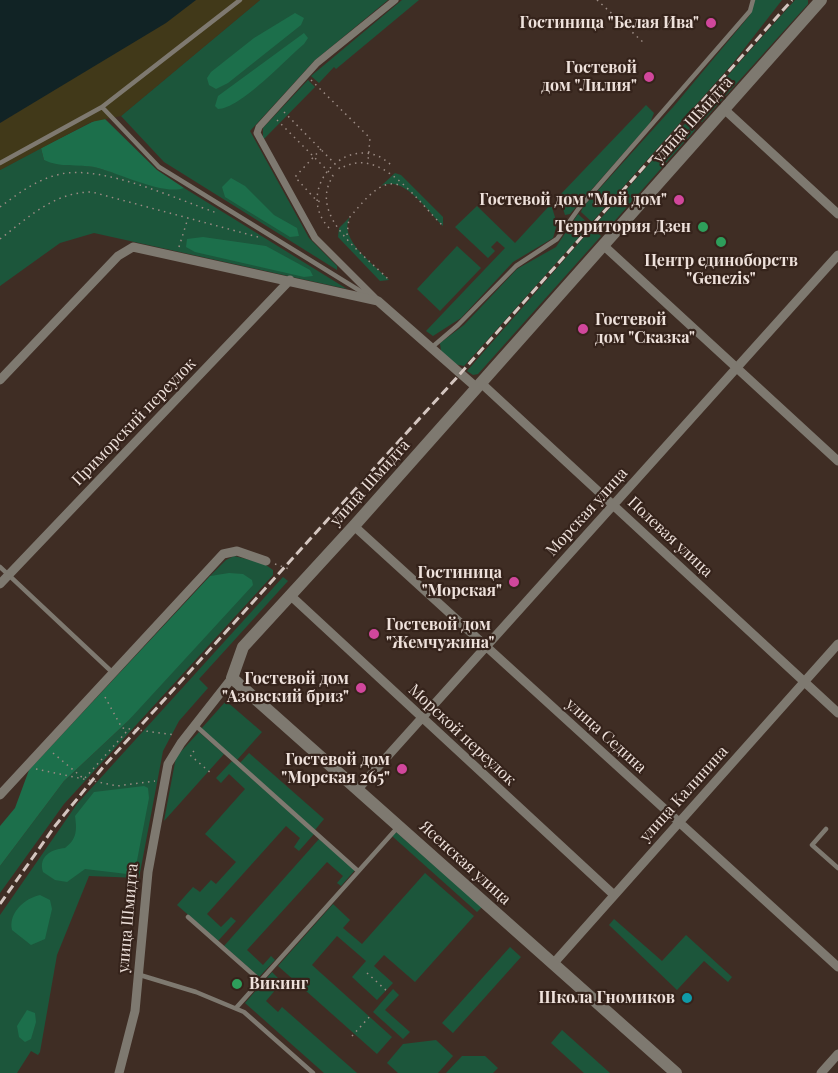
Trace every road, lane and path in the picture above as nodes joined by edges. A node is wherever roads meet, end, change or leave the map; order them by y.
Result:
1 (240, 0) edge
2 (395, 0) edge
3 (597, 0) edge
4 (753, 0) edge
5 (821, 0) edge
6 (644, 43) dead end
7 (306, 75) junction
8 (278, 106) junction
9 (102, 107) junction
10 (724, 109) junction
11 (271, 114) junction
12 (321, 149) junction
13 (369, 154) junction
14 (314, 157) junction
15 (368, 162) junction
16 (0, 163) edge
17 (334, 163) junction
18 (392, 166) dead end
19 (327, 170) junction
20 (402, 186) junction
21 (317, 201) junction
22 (325, 202) junction
23 (0, 207) edge
24 (220, 214) dead end
25 (838, 214) edge
26 (188, 217) junction
27 (442, 226) dead end
28 (329, 228) dead end
29 (0, 239) edge
30 (264, 239) dead end
31 (349, 239) junction
32 (603, 245) junction
33 (180, 247) dead end
34 (838, 255) edge
35 (290, 280) junction
36 (389, 280) dead end
37 (378, 301) junction
38 (431, 348) junction
39 (737, 368) junction
40 (0, 381) edge
41 (479, 385) junction
42 (838, 461) edge
43 (614, 506) junction
44 (354, 526) junction
45 (266, 561) joint
46 (0, 567) edge
47 (292, 570) dead end
48 (9, 575) junction
49 (0, 584) edge
50 (291, 596) junction
51 (838, 644) edge
52 (486, 646) junction
53 (112, 672) junction
54 (232, 678) junction
55 (804, 681) junction
56 (102, 684) junction
57 (838, 713) edge
58 (422, 717) junction
59 (195, 725) junction
60 (128, 730) junction
61 (181, 743) junction
62 (46, 745) junction
63 (194, 751) dead end
64 (27, 766) junction
65 (212, 774) dead end
66 (84, 779) junction
67 (165, 779) junction
68 (358, 789) junction
69 (0, 795) edge
70 (679, 822) junction
71 (398, 826) junction
72 (826, 829) dead end
73 (838, 868) edge
74 (358, 871) junction
75 (614, 896) junction
76 (188, 917) dead end
77 (553, 964) junction
78 (838, 967) edge
79 (367, 973) dead end
80 (140, 975) junction
81 (256, 977) dead end
82 (388, 992) dead end
83 (236, 1008) junction
84 (372, 1014) dead end
85 (352, 1035) dead end
86 (838, 1054) edge
87 (119, 1073) edge
88 (313, 1073) edge
89 (676, 1073) edge
90 (821, 1073) edge

1 - 9 lane
2 - 7 street
3 - 6 path
4 - 38 lane
5 - 10 street, улица Шмидта
7 - 8 street
7 - 13 path
8 - 11 street
8 - 12 path
9 - 16 lane
9 - 37 lane
10 - 25 street
10 - 32 street, улица Шмидта
11 - 14 path
11 - 37 street
12 - 14 path
12 - 17 path
13 - 15 path
13 - 17 path
13 - 18 path
14 - 19 path
14 - 21 path
15 - 17 path
15 - 20 path
17 - 19 path
19 - 21 path
19 - 22 path
20 - 27 path
20 - 31 path
21 - 22 path
21 - 28 path
22 - 31 path
23 - 24 path
26 - 29 path
26 - 30 path
26 - 33 path
31 - 36 path
32 - 39 street
32 - 41 street, улица Шмидта
34 - 39 street, Морская улица
35 - 37 street
35 - 40 street
35 - 48 street, Приморский переулок
37 - 38 street
38 - 41 street, Полевая улица
39 - 42 street
39 - 43 street, Морская улица
41 - 43 street, Полевая улица
41 - 44 street, улица Шмидта
43 - 52 street, Морская улица
43 - 55 street, Полевая улица
44 - 50 street, улица Шмидта
44 - 52 street, улица Седина
45 - 47 path
45 - 53 street
46 - 48 lane
48 - 49 street, Приморский переулок
48 - 53 lane
50 - 54 street, улица Шмидта
50 - 58 street, Морской переулок
51 - 55 street, улица Калинина
52 - 58 street, Морская улица
52 - 70 street, улица Седина
53 - 56 street
54 - 59 street, улица Шмидта
54 - 68 street, Ясенская улица
55 - 57 street, Полевая улица
55 - 70 street, улица Калинина
56 - 60 path
56 - 62 street
58 - 68 street, Морская улица
58 - 75 street, Морской переулок
59 - 61 street, улица Шмидта
59 - 74 lane
60 - 61 path
60 - 66 path
61 - 67 street, улица Шмидта
62 - 64 street
62 - 66 path
63 - 65 path
64 - 66 path
64 - 69 street
66 - 67 path
67 - 80 street, улица Шмидта
68 - 71 street, Ясенская улица
70 - 75 street, улица Калинина
70 - 78 street, улица Седина
71 - 74 lane
71 - 77 street, Ясенская улица
72 - 73 lane
74 - 83 lane
75 - 77 street, улица Калинина
76 - 81 lane
77 - 89 street, Ясенская улица
79 - 82 path
80 - 83 lane
80 - 87 street, улица Шмидта
83 - 88 lane
84 - 85 path
86 - 90 street

